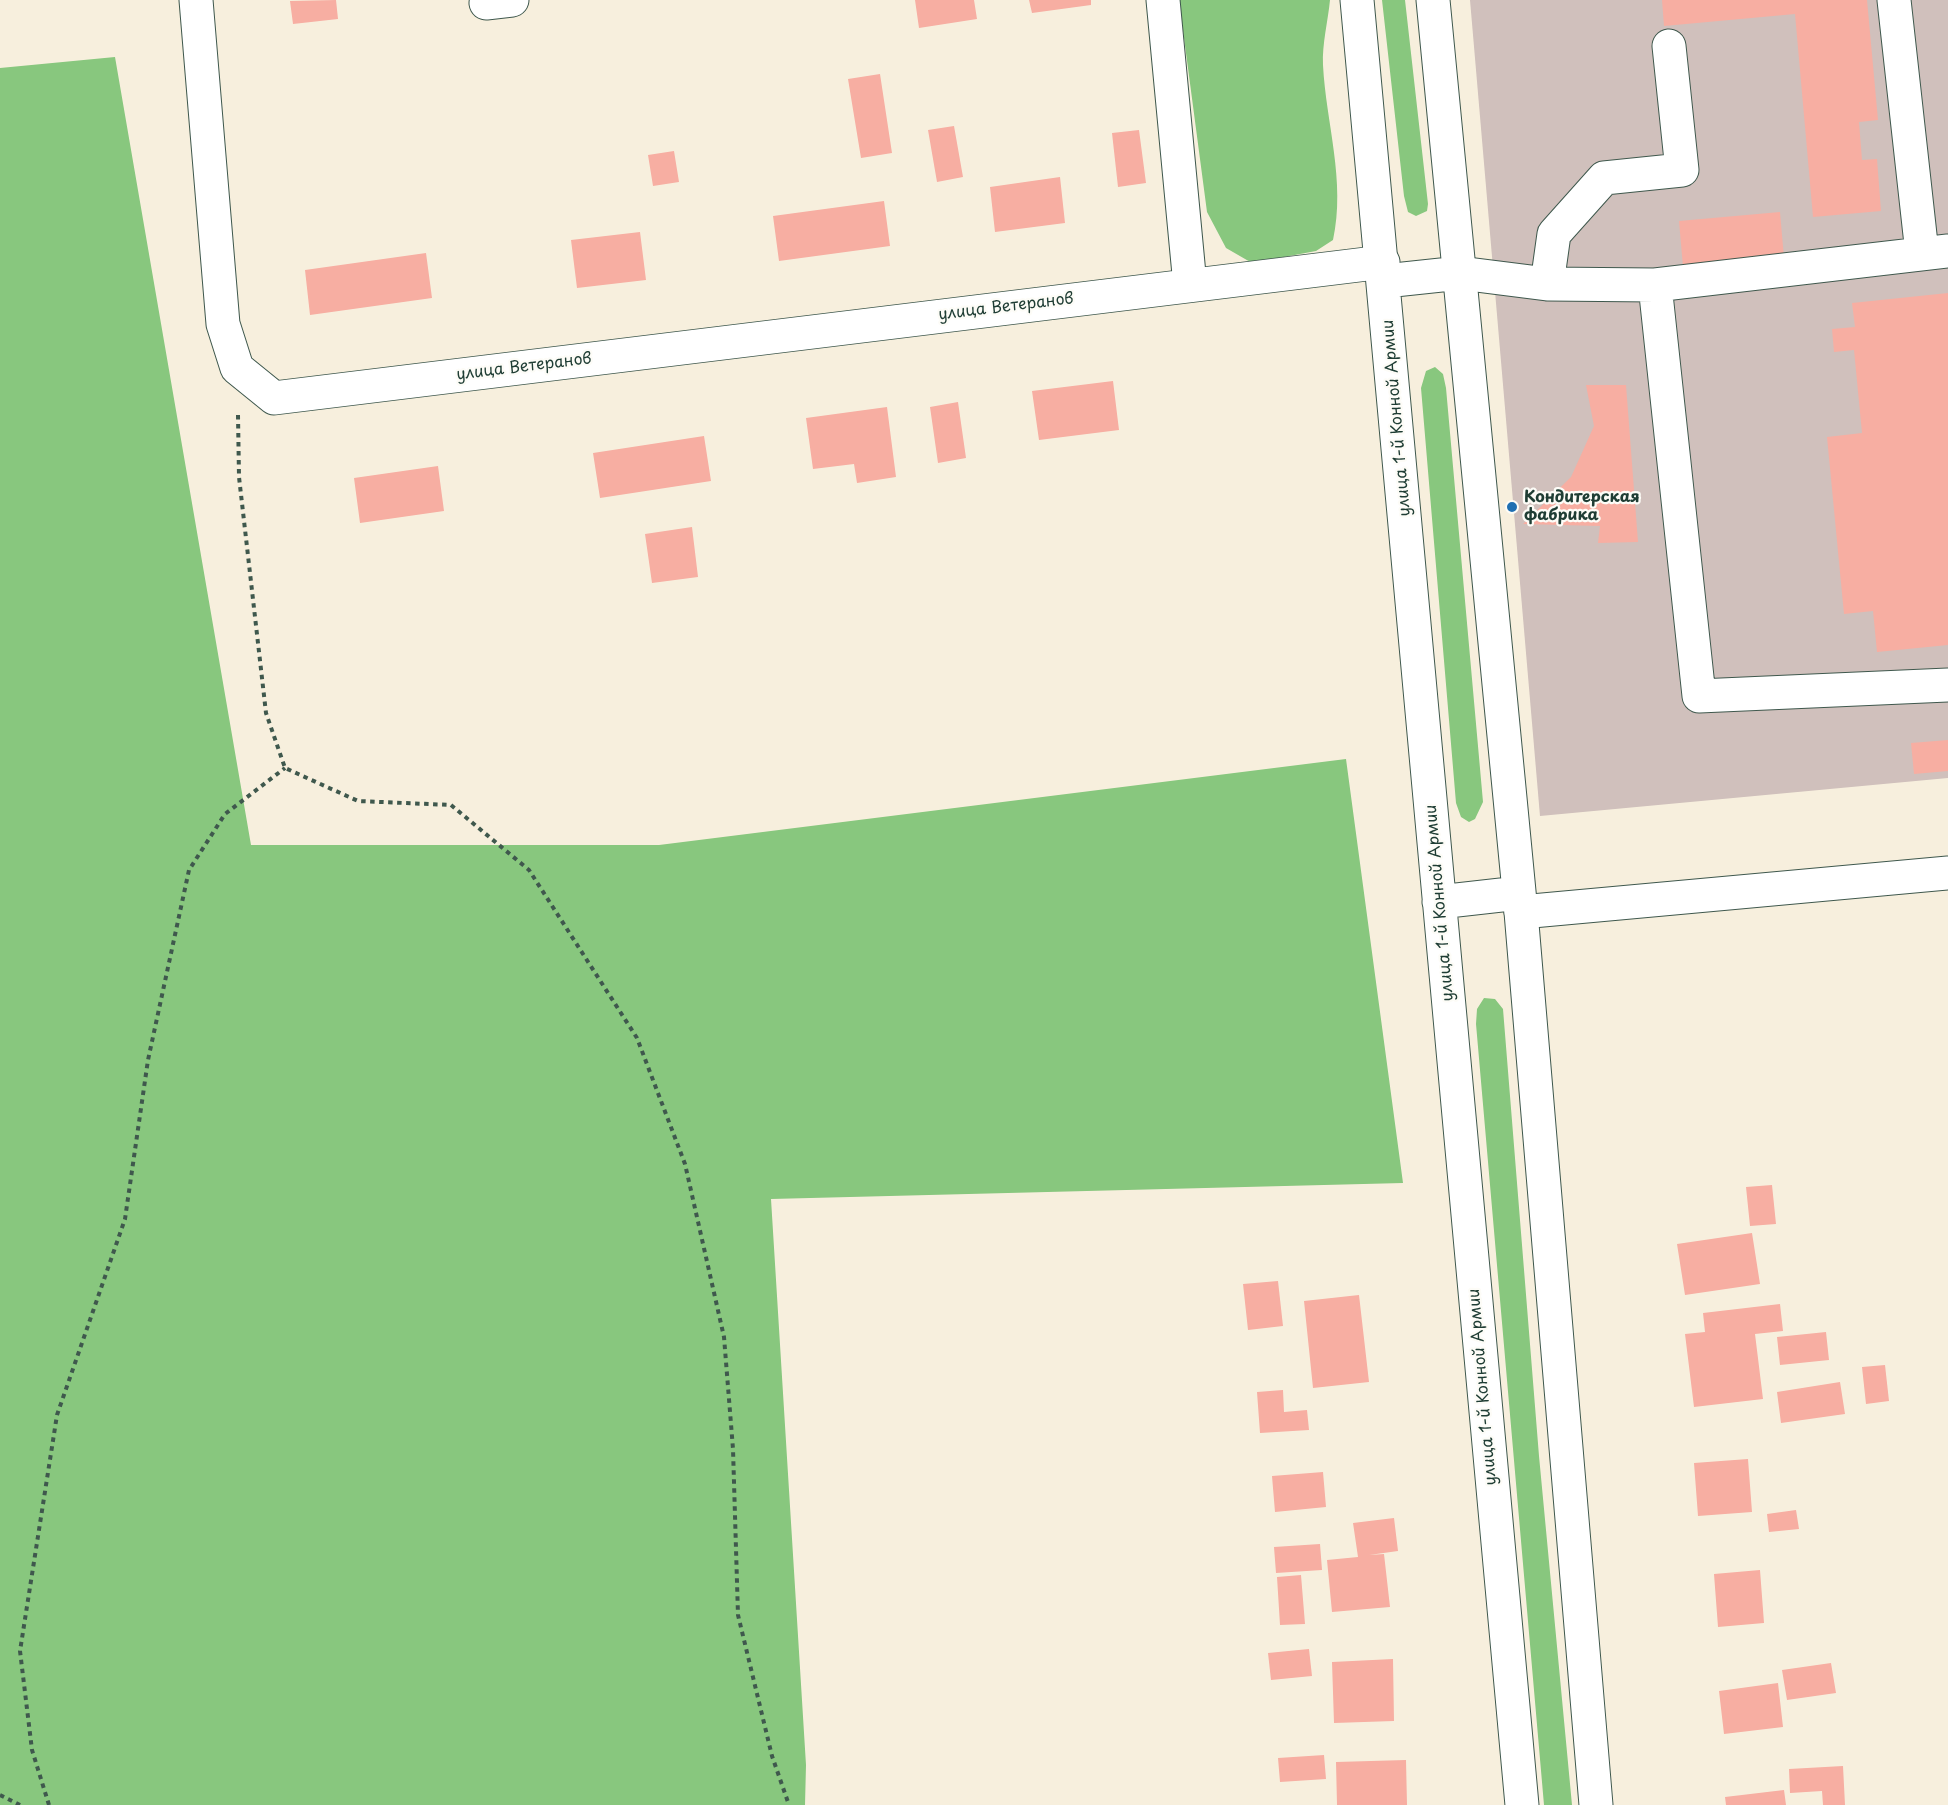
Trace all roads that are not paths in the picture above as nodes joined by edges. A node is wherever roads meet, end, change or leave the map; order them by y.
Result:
1 (196, 0) edge
2 (1163, 0) edge
3 (1358, 0) edge
4 (1433, 0) edge
5 (1894, 0) edge
6 (1669, 46) dead end
7 (1935, 252) edge
8 (1384, 272) junction
9 (1460, 273) junction
10 (1547, 284) junction
11 (1190, 285) junction
12 (1654, 285) junction
13 (1948, 685) edge
14 (1948, 873) edge
15 (1439, 902) junction
16 (1520, 903) junction
17 (1522, 1805) edge
18 (1596, 1805) edge

1 - 11 main road, улица Ветеранов
2 - 11 main road
3 - 8 main road, улица 1-й Конной Армии
4 - 9 main road
5 - 7 main road
6 - 10 main road
7 - 12 main road, улица Ветеранов
8 - 9 main road, улица Ветеранов
8 - 11 main road, улица Ветеранов
8 - 15 main road, улица 1-й Конной Армии
9 - 10 main road, улица Ветеранов
9 - 16 main road
10 - 12 main road, улица Ветеранов
12 - 13 main road
14 - 16 main road
15 - 16 main road
15 - 17 main road, улица 1-й Конной Армии
16 - 18 main road

